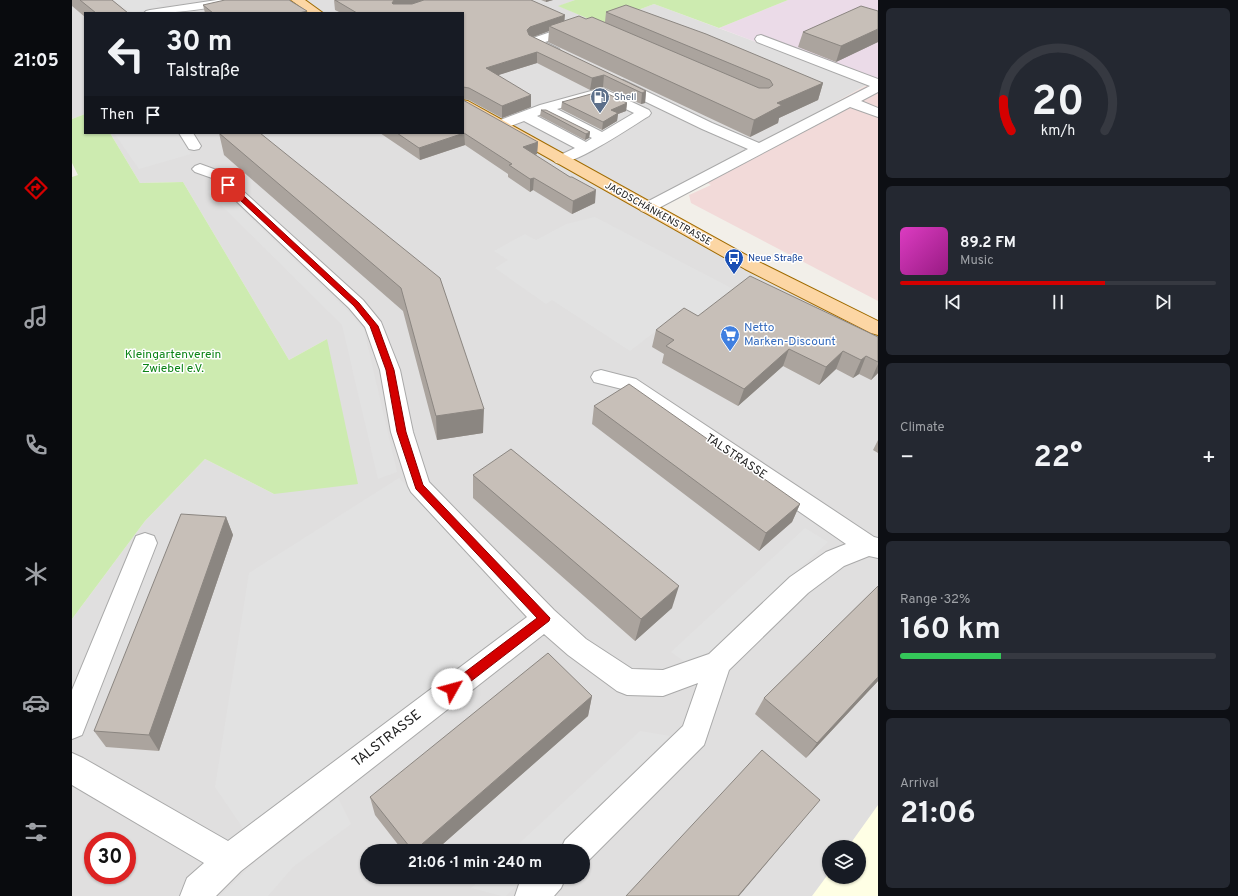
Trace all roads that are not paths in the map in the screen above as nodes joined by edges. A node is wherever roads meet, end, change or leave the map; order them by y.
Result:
1 (232, 0) edge
2 (297, 0) edge
3 (168, 12) edge
4 (315, 12) edge
5 (567, 17) dead end
6 (760, 39) dead end
7 (568, 58) edge
8 (610, 79) edge
9 (878, 84) edge
10 (878, 87) edge
11 (850, 102) junction
12 (464, 105) edge
13 (535, 112) junction
14 (878, 113) edge
15 (500, 125) junction
16 (186, 134) edge
17 (594, 143) junction
18 (760, 149) junction
19 (562, 160) junction
20 (647, 208) junction
21 (878, 329) edge
22 (601, 377) dead end
23 (145, 543) dead end
24 (873, 547) edge
25 (545, 618) junction
26 (718, 663) junction
27 (72, 725) edge
28 (72, 768) edge
29 (583, 844) edge
30 (230, 860) junction
31 (543, 884) edge
32 (196, 896) edge
33 (531, 896) edge

1 - 3 street
2 - 4 main road
5 - 7 street
6 - 9 street
8 - 18 street
10 - 11 street
11 - 14 street
11 - 18 street
12 - 15 main road, JAGDSCHÄNKENSTRASSE
13 - 15 street
13 - 17 street
13 - 17 street
13 - 17 street
15 - 19 main road, JAGDSCHÄNKENSTRASSE
16 - 25 street, TALSTRASSE
17 - 19 street
18 - 20 street
19 - 20 main road, JAGDSCHÄNKENSTRASSE
20 - 21 main road, JAGDSCHÄNKENSTRASSE
22 - 24 street, TALSTRASSE
23 - 27 street
24 - 26 street, TALSTRASSE
25 - 26 street, TALSTRASSE
25 - 30 street, TALSTRASSE
26 - 29 street, TALSTRASSE
28 - 30 street
30 - 32 street, TALSTRASSE
31 - 33 street

